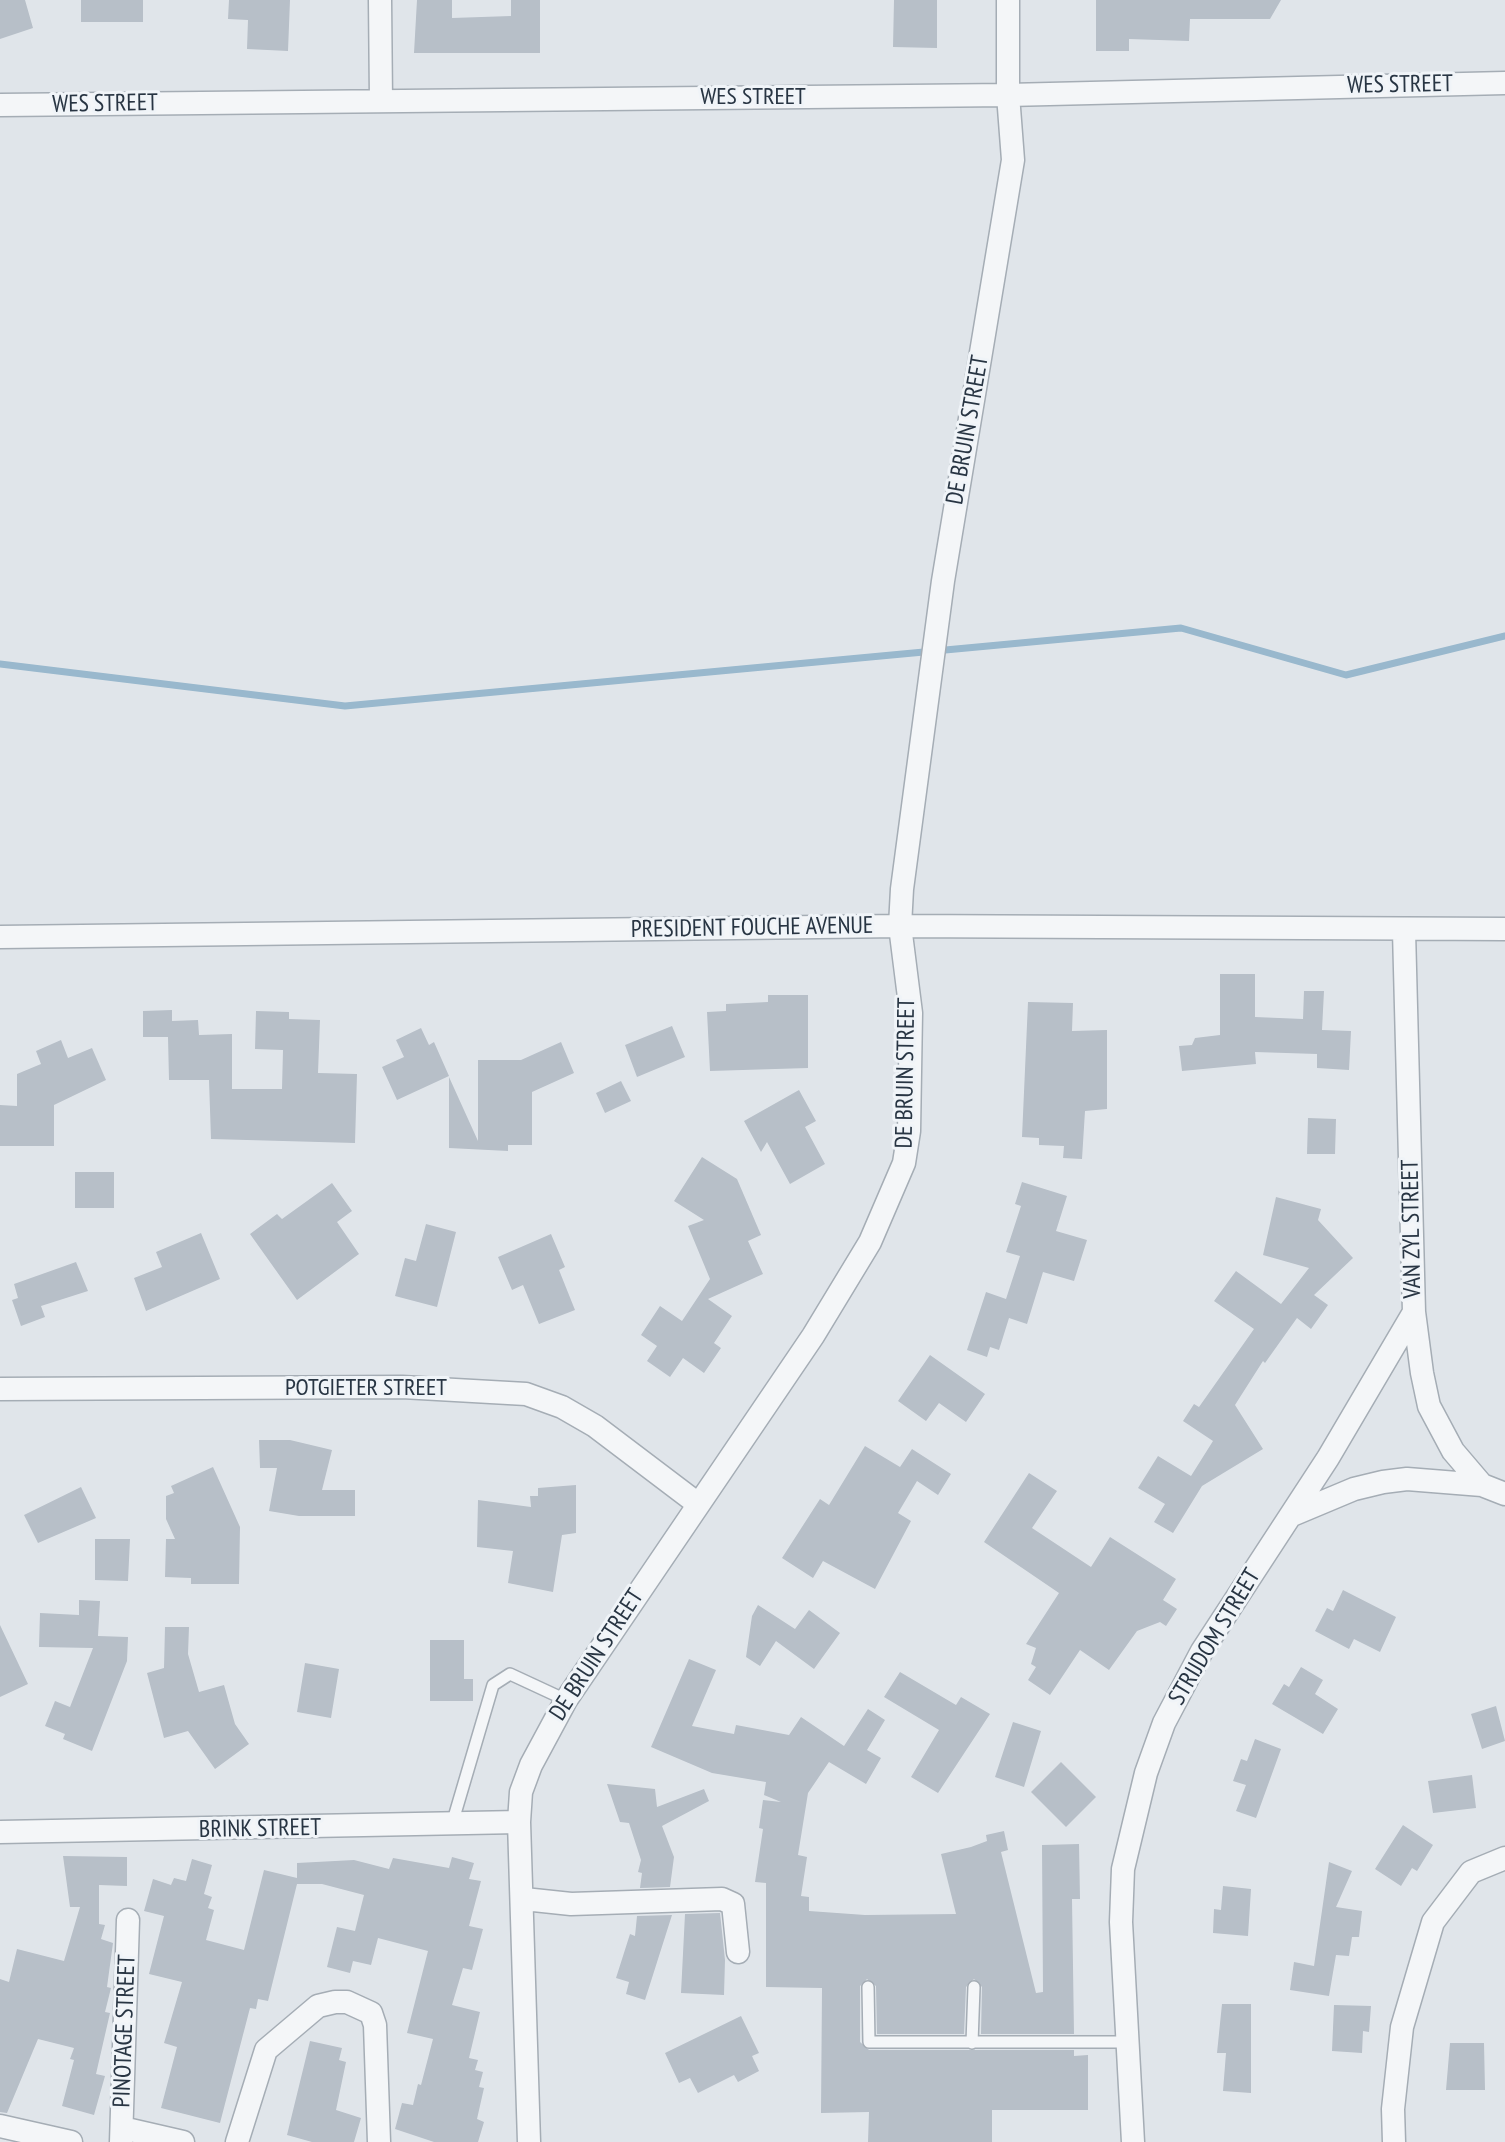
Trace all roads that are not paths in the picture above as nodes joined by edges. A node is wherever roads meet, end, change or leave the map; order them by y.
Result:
1 (380, 0) edge
2 (1008, 0) edge
3 (1505, 83) edge
4 (1008, 95) junction
5 (381, 100) junction
6 (0, 105) edge
7 (900, 926) junction
8 (1505, 929) edge
9 (1404, 931) junction
10 (0, 937) edge
11 (1414, 1312) junction
12 (0, 1389) edge
13 (1482, 1485) junction
14 (1505, 1494) edge
15 (698, 1504) junction
16 (1292, 1515) junction
17 (566, 1700) junction
18 (519, 1822) junction
19 (452, 1825) junction
20 (0, 1832) edge
21 (1505, 1858) edge
22 (524, 1899) junction
23 (128, 1920) dead end
24 (738, 1952) dead end
25 (868, 1987) dead end
26 (974, 1987) dead end
27 (1127, 2042) junction
28 (972, 2043) junction
29 (0, 2126) edge
30 (121, 2135) edge
31 (71, 2142) edge
32 (183, 2142) edge
33 (237, 2142) edge
34 (379, 2142) edge
35 (529, 2142) edge
36 (1133, 2142) edge
37 (1394, 2142) edge

1 - 5 street
2 - 4 street, DE BRUIN STREET
3 - 4 street, WES STREET
4 - 5 street, WES STREET
4 - 7 street, DE BRUIN STREET
5 - 6 street, WES STREET
7 - 9 street, PRESIDENT FOUCHE AVENUE
7 - 10 street, PRESIDENT FOUCHE AVENUE
7 - 15 street, DE BRUIN STREET
8 - 9 street, PRESIDENT FOUCHE AVENUE
9 - 11 street, VAN ZYL STREET
11 - 13 street, VAN ZYL STREET
11 - 16 street, STRIJDOM STREET
12 - 15 street, POTGIETER STREET
13 - 14 street, VAN ZYL STREET
13 - 16 street
15 - 17 street, DE BRUIN STREET
16 - 27 street, STRIJDOM STREET
17 - 18 street, DE BRUIN STREET
17 - 19 lane
18 - 19 street, BRINK STREET
18 - 22 street, DE BRUIN STREET
19 - 20 street, BRINK STREET
21 - 37 street
22 - 24 street
22 - 35 street, DE BRUIN STREET
23 - 30 street, PINOTAGE STREET
25 - 28 lane
26 - 28 lane
27 - 28 lane
27 - 36 street, STRIJDOM STREET
29 - 31 street
30 - 32 street
33 - 34 street

